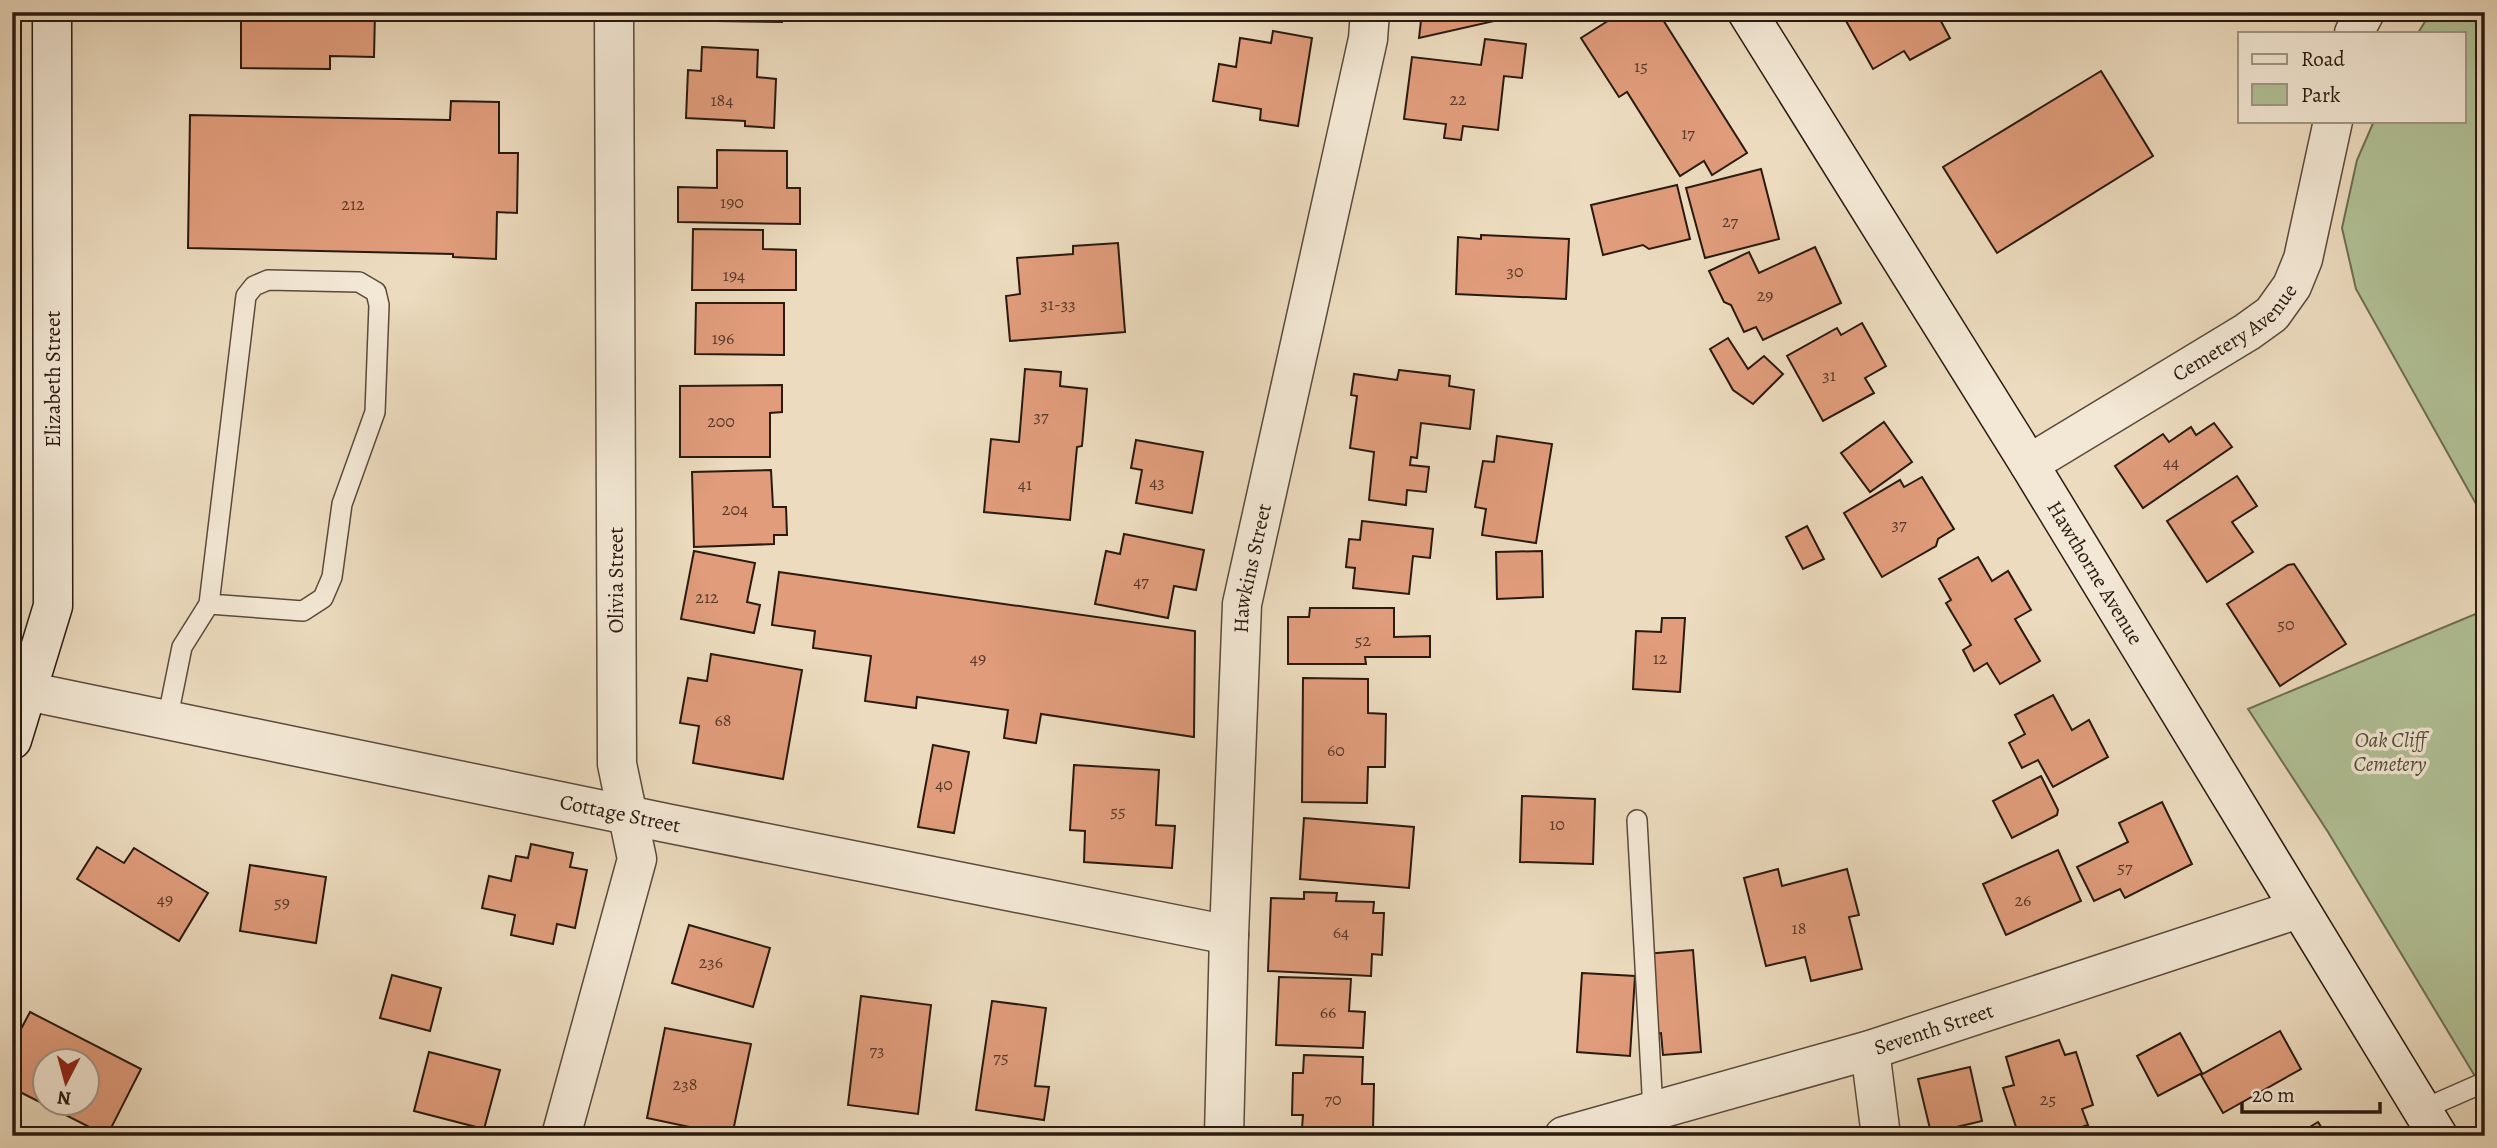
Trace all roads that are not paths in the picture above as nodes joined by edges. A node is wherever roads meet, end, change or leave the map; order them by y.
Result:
1 (52, 12) edge
2 (614, 12) edge
3 (1370, 12) edge
4 (1747, 12) edge
5 (2365, 12) edge
6 (2355, 32) edge
7 (2333, 122) edge
8 (2028, 464) junction
9 (209, 604) junction
10 (20, 689) edge
11 (167, 720) junction
12 (12, 740) edge
13 (629, 815) junction
14 (1637, 820) dead end
15 (2298, 909) junction
16 (1229, 935) junction
17 (1870, 1050) junction
18 (2485, 1082) edge
19 (1653, 1111) junction
20 (2429, 1123) edge
21 (561, 1136) edge
22 (1224, 1136) edge
23 (1564, 1136) edge
24 (1881, 1136) edge

1 - 10 street, Elizabeth Street
2 - 13 street, Olivia Street
3 - 16 street, Hawkins Street
4 - 8 street, Hawthorne Avenue
5 - 6 street
7 - 8 street, Cemetery Avenue
8 - 15 street, Hawthorne Avenue
9 - 9 lane
9 - 11 lane
10 - 11 street, Cottage Street
10 - 12 street, Elizabeth Street
11 - 13 street, Cottage Street
13 - 16 street, Cottage Street
13 - 21 street, Olivia Street
14 - 19 lane
15 - 17 street, Seventh Street
15 - 20 street, Hawthorne Avenue
16 - 22 street, Hawkins Street
17 - 19 street, Seventh Street
17 - 24 street
18 - 20 lane
19 - 23 street, Seventh Street

